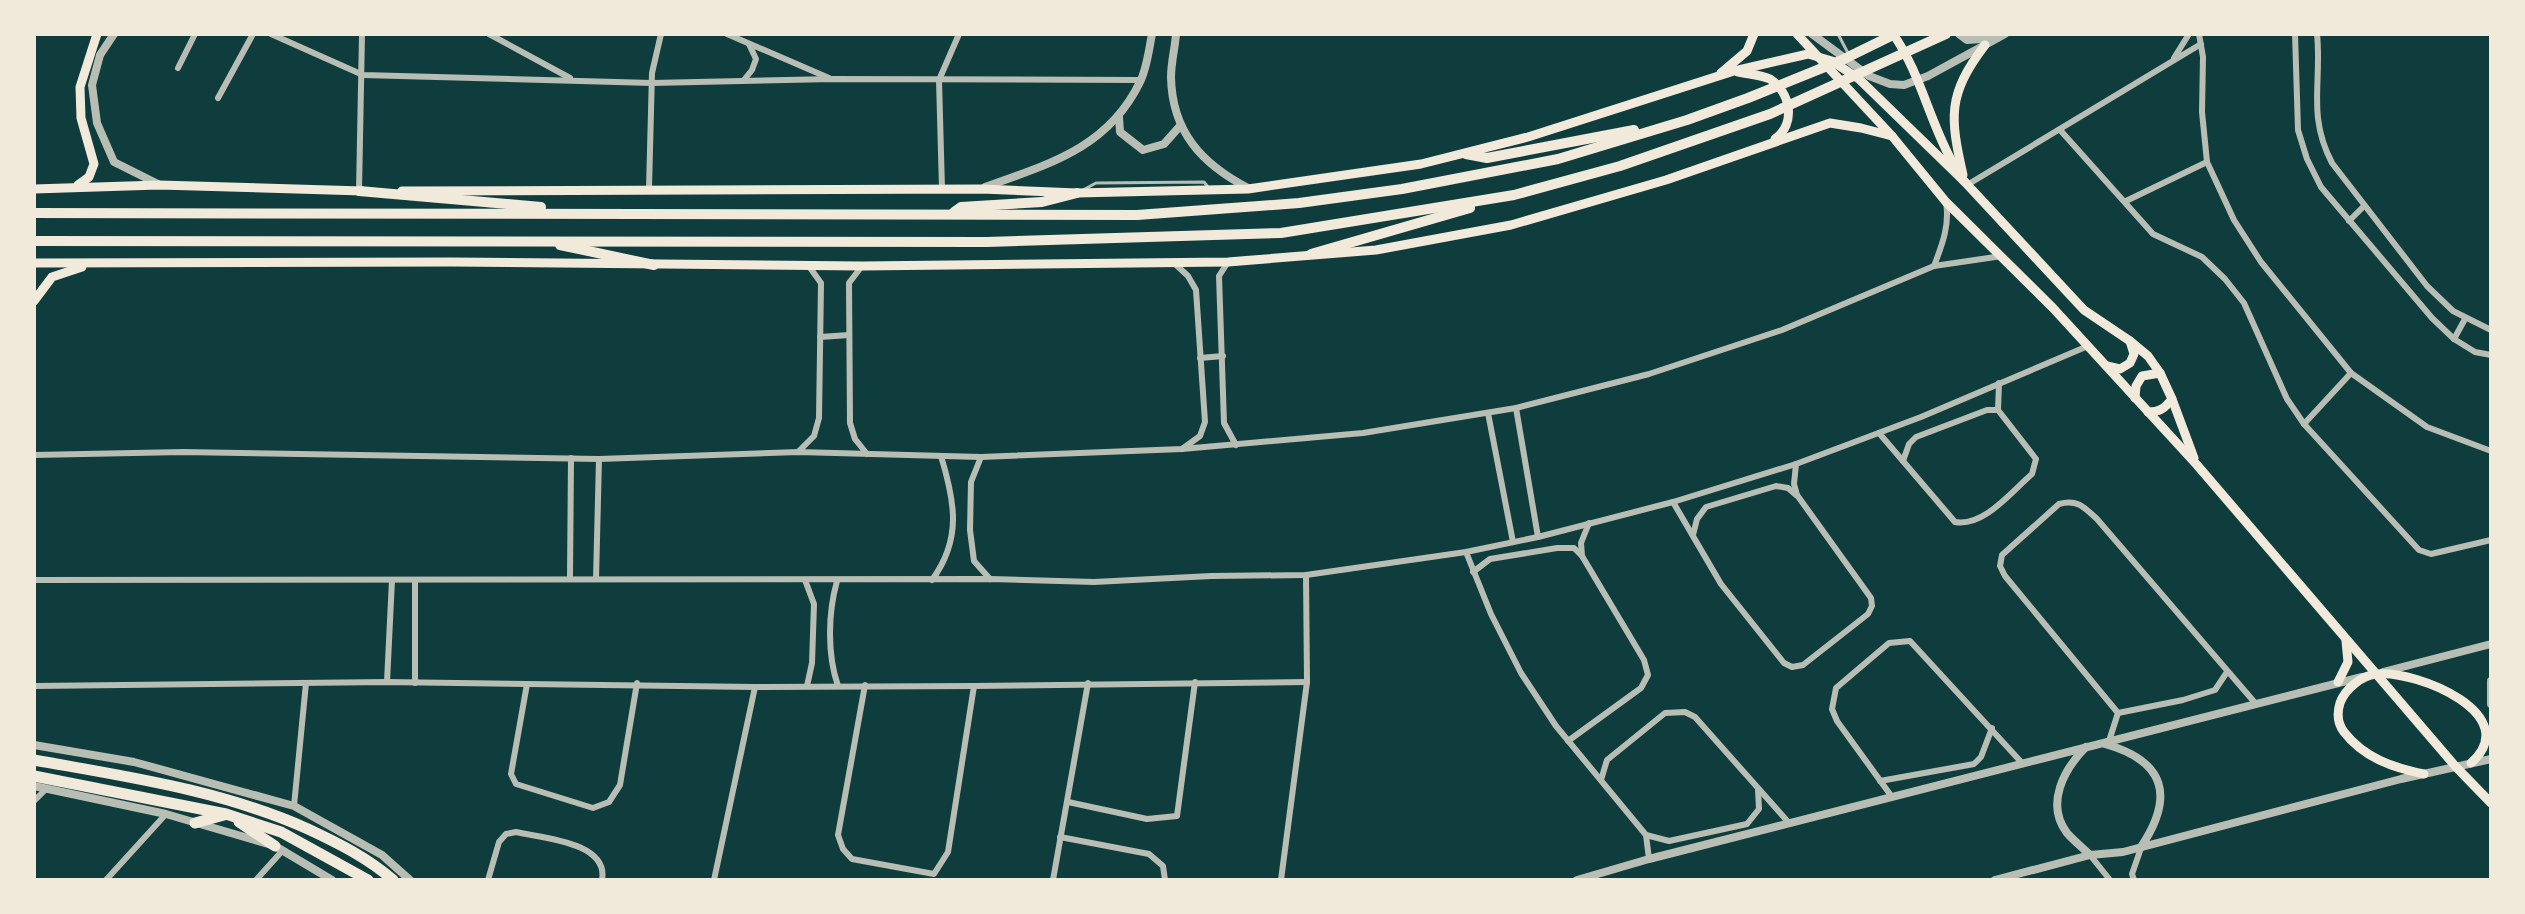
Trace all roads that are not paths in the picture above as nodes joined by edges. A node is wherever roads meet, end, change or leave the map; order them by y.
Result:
1 (97, 34) edge
2 (114, 34) edge
3 (195, 34) edge
4 (253, 34) edge
5 (271, 34) edge
6 (362, 34) edge
7 (489, 34) edge
8 (661, 34) edge
9 (727, 34) edge
10 (959, 34) edge
11 (1152, 34) edge
12 (1176, 34) edge
13 (1754, 34) edge
14 (1797, 34) edge
15 (1812, 34) edge
16 (1838, 34) edge
17 (1894, 34) edge
18 (1946, 34) edge
19 (1959, 34) edge
20 (2189, 34) edge
21 (2199, 34) edge
22 (2295, 34) edge
23 (2317, 34) edge
24 (2001, 36) edge
25 (749, 44) junction
26 (2201, 44) junction
27 (1985, 45) junction
28 (1818, 58) junction
29 (2171, 61) junction
30 (1853, 62) junction
31 (178, 68) dead end
32 (1734, 71) junction
33 (363, 75) junction
34 (1714, 78) junction
35 (571, 79) junction
36 (833, 79) junction
37 (744, 80) junction
38 (939, 80) junction
39 (1141, 80) junction
40 (1917, 81) junction
41 (652, 83) junction
42 (218, 98) dead end
43 (1119, 117) junction
44 (1687, 120) junction
45 (1180, 126) junction
46 (2061, 131) junction
47 (1892, 136) junction
48 (1764, 145) junction
49 (1466, 154) junction
50 (2207, 162) junction
51 (1966, 184) junction
52 (159, 185) junction
53 (67, 188) junction
54 (649, 188) junction
55 (34, 189) edge
56 (942, 189) junction
57 (982, 189) junction
58 (1248, 189) junction
59 (359, 191) junction
60 (1077, 193) junction
61 (1514, 195) junction
62 (2126, 201) junction
63 (1946, 202) junction
64 (2364, 206) junction
65 (34, 213) edge
66 (606, 213) junction
67 (952, 213) junction
68 (2349, 221) junction
69 (539, 240) junction
70 (34, 241) edge
71 (1311, 254) junction
72 (2002, 256) junction
73 (1228, 262) junction
74 (34, 263) edge
75 (1174, 263) junction
76 (97, 264) junction
77 (654, 265) junction
78 (808, 265) junction
79 (862, 266) junction
80 (1934, 266) junction
81 (34, 301) edge
82 (2465, 319) junction
83 (2491, 330) edge
84 (849, 335) junction
85 (820, 337) junction
86 (2454, 339) junction
87 (2130, 341) junction
88 (2088, 346) junction
89 (2491, 355) edge
90 (1223, 356) junction
91 (1200, 358) junction
92 (2104, 364) junction
93 (2160, 373) junction
94 (2351, 373) junction
95 (1999, 383) junction
96 (2135, 398) junction
97 (2172, 399) junction
98 (1516, 408) junction
99 (1998, 410) junction
100 (2148, 412) junction
101 (1488, 413) junction
102 (2304, 424) junction
103 (1879, 433) junction
104 (1236, 445) junction
105 (1182, 449) junction
106 (2491, 451) edge
107 (798, 452) junction
108 (867, 454) junction
109 (34, 455) edge
110 (941, 456) junction
111 (981, 457) junction
112 (571, 458) junction
113 (599, 459) junction
114 (1903, 461) junction
115 (1796, 464) junction
116 (2197, 465) junction
117 (1797, 495) junction
118 (1673, 502) junction
119 (1589, 523) junction
120 (1693, 535) junction
121 (1538, 537) junction
122 (2491, 540) edge
123 (1513, 542) junction
124 (1466, 552) junction
125 (1582, 556) junction
126 (1473, 572) junction
127 (1306, 575) junction
128 (570, 578) junction
129 (596, 579) junction
130 (990, 579) junction
131 (34, 580) edge
132 (392, 580) junction
133 (415, 580) junction
134 (805, 580) junction
135 (932, 580) junction
136 (837, 581) junction
137 (2346, 638) junction
138 (2491, 644) edge
139 (2227, 672) junction
140 (2377, 674) junction
141 (2491, 681) edge
142 (387, 682) junction
143 (1195, 682) junction
144 (1307, 682) junction
145 (2338, 682) junction
146 (306, 683) junction
147 (415, 683) junction
148 (637, 683) junction
149 (1088, 683) junction
150 (527, 684) junction
151 (865, 685) junction
152 (34, 686) edge
153 (807, 686) junction
154 (838, 686) junction
155 (974, 686) junction
156 (755, 687) junction
157 (2256, 704) junction
158 (2491, 704) edge
159 (2118, 713) junction
160 (1992, 728) junction
161 (1568, 741) junction
162 (2105, 742) junction
163 (34, 745) edge
164 (2086, 747) junction
165 (2491, 759) edge
166 (34, 760) edge
167 (2471, 763) junction
168 (2023, 764) junction
169 (2456, 767) junction
170 (2424, 774) junction
171 (34, 776) edge
172 (1601, 780) junction
173 (1880, 781) junction
174 (34, 786) edge
175 (47, 788) junction
176 (1758, 789) junction
177 (1892, 797) junction
178 (34, 801) edge
179 (1068, 802) junction
180 (2491, 803) edge
181 (294, 806) junction
182 (166, 814) junction
183 (226, 814) junction
184 (195, 823) junction
185 (1789, 823) junction
186 (1646, 835) junction
187 (1060, 837) junction
188 (279, 848) junction
189 (2141, 848) junction
190 (2090, 855) junction
191 (1649, 859) junction
192 (1588, 878) edge
193 (106, 880) edge
194 (256, 880) edge
195 (332, 880) edge
196 (368, 880) edge
197 (393, 880) edge
198 (410, 880) edge
199 (488, 880) edge
200 (602, 880) edge
201 (714, 880) edge
202 (1053, 880) edge
203 (1165, 880) edge
204 (1281, 880) edge
205 (1577, 880) edge
206 (1995, 880) edge
207 (2110, 880) edge
208 (2134, 880) edge

1 - 53 main road
2 - 52 street
3 - 31 street
4 - 42 street
5 - 33 street
6 - 33 street
7 - 35 street
8 - 41 street
9 - 25 street
10 - 38 street
11 - 39 street
12 - 45 street
13 - 34 main road
14 - 28 main road
15 - 30 street
16 - 30 lane
17 - 40 main road
17 - 44 main road
18 - 61 main road
19 - 24 street
20 - 29 street
21 - 26 street
22 - 68 street
23 - 64 street
24 - 27 street
25 - 36 street
25 - 37 street
26 - 29 street
26 - 50 street
27 - 40 street
27 - 51 main road
28 - 32 main road
28 - 47 main road
28 - 51 main road
29 - 46 street
30 - 40 street
32 - 34 main road
32 - 48 main road
33 - 35 street
33 - 59 street
34 - 49 main road
35 - 41 street
36 - 37 street
36 - 38 street
37 - 41 street
38 - 39 street
38 - 56 street
39 - 43 street
40 - 51 main road
41 - 54 street
43 - 45 street
43 - 57 street
44 - 49 main road
44 - 67 main road
45 - 58 street
46 - 51 street
46 - 62 street
47 - 48 main road
47 - 63 main road
48 - 71 main road
49 - 58 main road
50 - 62 street
50 - 94 street
51 - 87 main road
52 - 53 main road
52 - 59 main road
53 - 55 main road
54 - 56 main road
54 - 59 main road
56 - 57 main road
57 - 60 main road
58 - 60 main road
59 - 66 main road
60 - 67 main road
61 - 69 main road
61 - 71 main road
62 - 102 street
63 - 72 main road
63 - 80 street
64 - 68 street
64 - 82 street
65 - 66 main road
66 - 67 main road
68 - 86 street
69 - 70 main road
69 - 77 main road
71 - 73 main road
72 - 80 street
72 - 88 main road
73 - 75 main road
73 - 90 street
74 - 76 main road
75 - 79 main road
75 - 91 street
76 - 77 main road
76 - 81 main road
77 - 78 main road
78 - 79 main road
78 - 85 street
79 - 84 street
80 - 98 street
82 - 83 street
82 - 86 street
84 - 85 street
84 - 108 street
85 - 107 street
86 - 89 street
87 - 92 main road
87 - 93 main road
88 - 92 main road
88 - 95 street
90 - 91 street
90 - 104 street
91 - 105 street
92 - 96 main road
93 - 96 main road
93 - 97 main road
94 - 102 street
94 - 106 street
95 - 99 street
95 - 103 street
96 - 100 main road
97 - 100 main road
97 - 116 main road
98 - 101 street
98 - 121 street
99 - 114 street
99 - 114 street
100 - 116 main road
101 - 104 street
101 - 123 street
102 - 122 street
103 - 114 street
103 - 115 street
104 - 105 street
105 - 111 street
107 - 108 street
107 - 113 street
108 - 110 street
109 - 112 street
110 - 111 street
110 - 135 street
111 - 130 street
112 - 113 street
112 - 128 street
113 - 129 street
115 - 117 street
115 - 118 street
116 - 137 main road
117 - 120 street
117 - 120 street
118 - 119 street
118 - 120 street
119 - 121 street
119 - 125 street
121 - 123 street
123 - 124 street
124 - 126 street
124 - 127 street
125 - 126 street
125 - 161 street
126 - 161 street
127 - 130 street
127 - 144 street
128 - 129 street
128 - 133 street
129 - 134 street
130 - 135 street
131 - 132 street
132 - 133 street
132 - 142 street
133 - 147 street
134 - 136 street
134 - 153 street
135 - 136 street
136 - 154 street
137 - 140 main road
137 - 145 main road
138 - 140 street
139 - 157 street
139 - 159 street
139 - 159 street
140 - 145 street
140 - 167 main road
140 - 169 main road
140 - 170 main road
141 - 158 street
142 - 146 street
142 - 147 street
143 - 144 street
143 - 149 street
143 - 179 street
144 - 204 street
145 - 157 street
146 - 152 street
146 - 181 street
147 - 150 street
148 - 150 street
148 - 150 street
148 - 156 street
149 - 155 street
149 - 179 street
151 - 154 street
151 - 155 street
151 - 155 street
153 - 154 street
153 - 156 street
156 - 201 street
157 - 162 street
159 - 162 street
160 - 168 street
160 - 173 street
160 - 173 street
161 - 172 street
162 - 164 street
162 - 189 street
163 - 181 street
164 - 168 street
164 - 190 street
165 - 167 street
166 - 197 highway
167 - 169 street
168 - 177 street
169 - 170 street
169 - 180 main road
170 - 189 street
171 - 183 highway
172 - 176 street
172 - 186 street
173 - 177 street
174 - 175 street
175 - 178 street
175 - 182 street
176 - 185 street
176 - 186 street
177 - 185 street
179 - 187 street
181 - 198 street
182 - 184 street
182 - 193 street
183 - 184 highway
183 - 188 highway
183 - 196 highway
184 - 188 street
185 - 191 street
186 - 191 street
187 - 202 street
187 - 203 street
188 - 194 street
188 - 195 street
189 - 190 street
189 - 208 street
190 - 206 street
190 - 207 street
191 - 192 street
192 - 205 street
199 - 200 street

